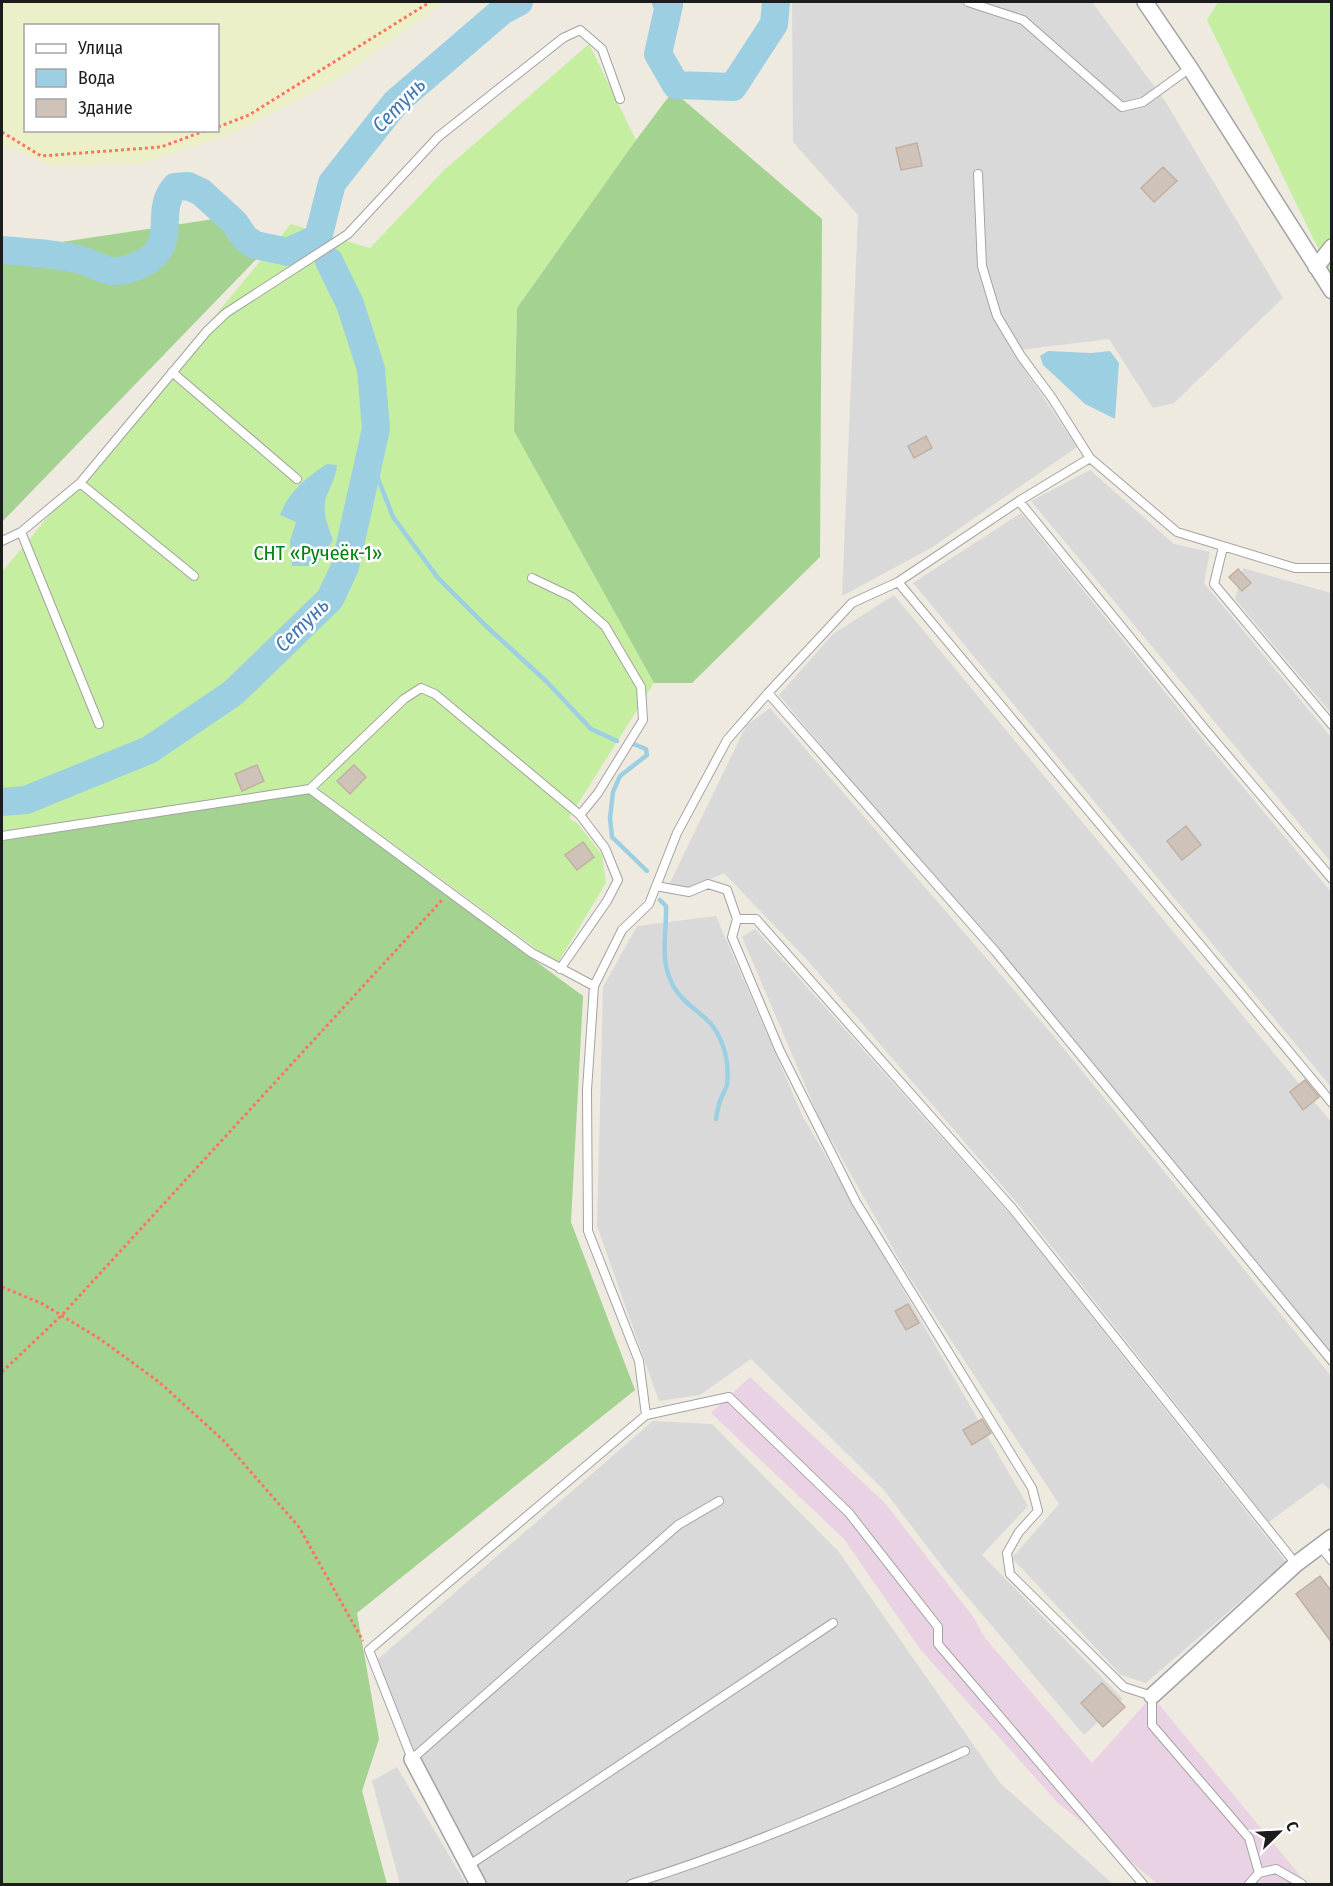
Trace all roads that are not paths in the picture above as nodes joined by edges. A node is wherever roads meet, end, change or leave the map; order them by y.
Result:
1 (968, 2) edge
2 (1145, 2) edge
3 (1191, 68) junction
4 (620, 99) dead end
5 (978, 174) dead end
6 (1332, 247) edge
7 (1316, 267) junction
8 (1332, 291) edge
9 (172, 372) junction
10 (1090, 458) junction
11 (297, 479) dead end
12 (80, 483) junction
13 (1019, 501) junction
14 (21, 532) junction
15 (2, 542) edge
16 (1223, 547) junction
17 (1332, 568) edge
18 (194, 576) dead end
19 (532, 578) dead end
20 (898, 582) junction
21 (768, 693) junction
22 (99, 724) dead end
23 (1332, 725) edge
24 (310, 789) junction
25 (580, 815) junction
26 (2, 836) edge
27 (1332, 879) edge
28 (656, 886) junction
29 (737, 919) junction
30 (560, 969) junction
31 (594, 986) junction
32 (1332, 1103) edge
33 (1332, 1362) edge
34 (646, 1415) junction
35 (719, 1502) dead end
36 (1326, 1542) edge
37 (1332, 1561) edge
38 (1296, 1564) junction
39 (833, 1623) dead end
40 (1152, 1696) junction
41 (965, 1751) dead end
42 (411, 1759) junction
43 (468, 1866) junction
44 (1259, 1873) junction
45 (478, 1884) edge
46 (631, 1884) edge
47 (1143, 1884) edge
48 (1249, 1884) edge
49 (1302, 1884) edge

1 - 3 lane
2 - 3 street
3 - 7 street
4 - 9 lane
5 - 10 lane
6 - 7 street
7 - 8 street
9 - 11 lane
9 - 12 lane
10 - 13 lane
10 - 16 lane
12 - 14 lane
12 - 18 lane
13 - 20 lane
13 - 27 lane
14 - 15 lane
14 - 22 lane
16 - 17 lane
16 - 23 lane
19 - 25 lane
20 - 21 lane
20 - 32 lane
21 - 28 lane
21 - 33 lane
24 - 25 lane
24 - 26 lane
24 - 30 lane
25 - 30 lane
28 - 29 lane
28 - 31 lane
29 - 38 lane
29 - 40 lane
30 - 31 lane
31 - 34 lane
34 - 42 lane
34 - 47 lane
35 - 42 lane
36 - 37 lane
36 - 38 street
38 - 40 street
39 - 43 lane
40 - 44 lane
41 - 46 lane
42 - 43 street
43 - 45 street
44 - 48 lane
44 - 49 lane

